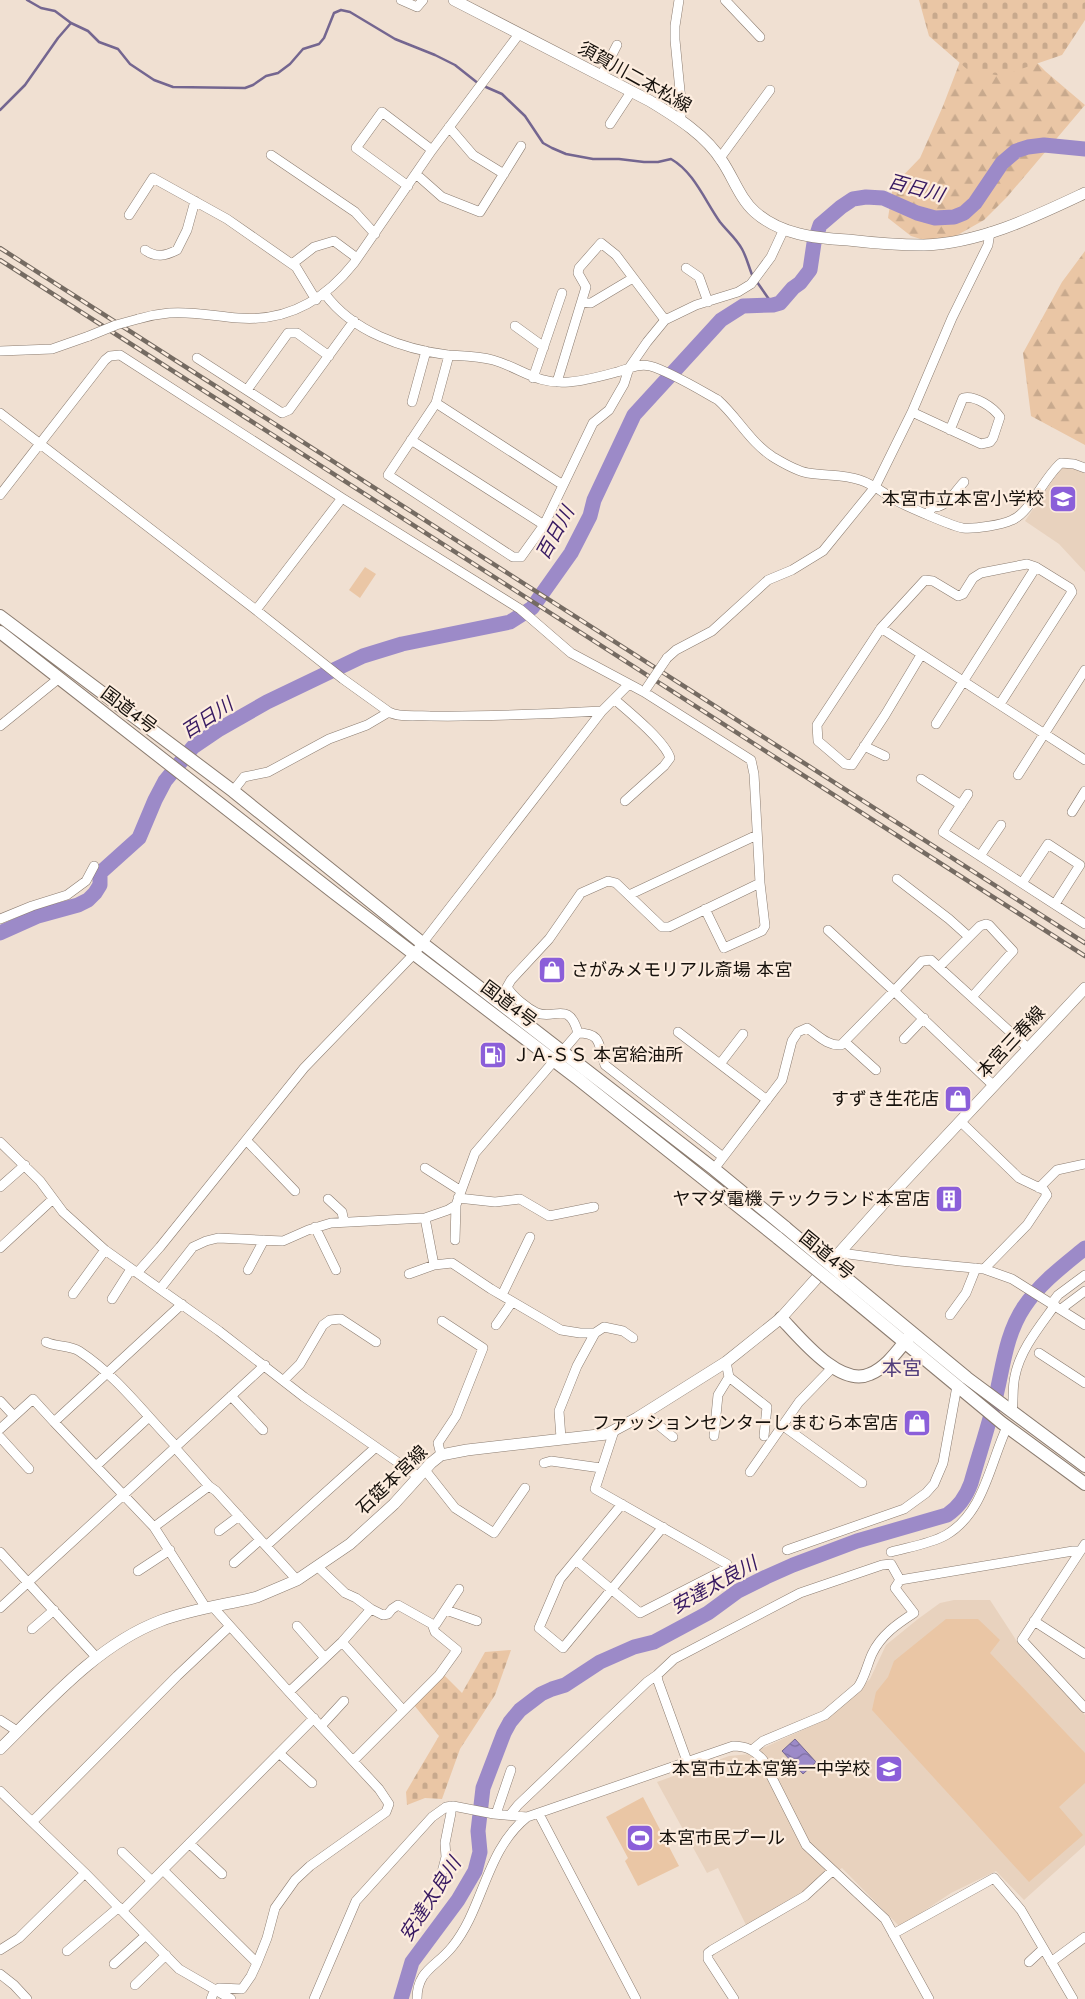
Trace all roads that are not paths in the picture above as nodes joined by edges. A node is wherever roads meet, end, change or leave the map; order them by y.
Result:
1 (401, 0) edge
2 (423, 0) edge
3 (454, 0) edge
4 (679, 0) edge
5 (725, 0) edge
6 (519, 34) junction
7 (760, 37) dead end
8 (617, 44) dead end
9 (601, 76) junction
10 (770, 90) dead end
11 (631, 92) junction
12 (680, 120) junction
13 (610, 124) dead end
14 (449, 127) junction
15 (521, 146) dead end
16 (432, 150) junction
17 (271, 154) dead end
18 (720, 158) junction
19 (416, 174) junction
20 (504, 174) junction
21 (408, 186) junction
22 (1085, 193) edge
23 (195, 201) junction
24 (129, 215) dead end
25 (784, 229) junction
26 (990, 232) junction
27 (375, 234) junction
28 (145, 250) dead end
29 (357, 258) junction
30 (292, 264) junction
31 (686, 268) dead end
32 (633, 278) junction
33 (562, 293) dead end
34 (325, 294) junction
35 (316, 300) junction
36 (582, 302) junction
37 (708, 302) junction
38 (665, 320) junction
39 (354, 321) junction
40 (515, 326) dead end
41 (544, 347) junction
42 (426, 351) junction
43 (0, 352) edge
44 (449, 355) junction
45 (329, 356) junction
46 (197, 358) dead end
47 (629, 368) junction
48 (533, 378) junction
49 (557, 382) junction
50 (247, 390) junction
51 (412, 402) dead end
52 (436, 403) junction
53 (912, 412) junction
54 (0, 413) edge
55 (950, 430) junction
56 (412, 440) junction
57 (41, 444) junction
58 (1085, 468) edge
59 (964, 482) dead end
60 (562, 484) junction
61 (875, 487) junction
62 (0, 495) edge
63 (342, 498) junction
64 (927, 514) junction
65 (544, 525) junction
66 (1036, 567) junction
67 (256, 610) junction
68 (0, 616) edge
69 (881, 628) junction
70 (0, 632) edge
71 (921, 654) junction
72 (1085, 670) edge
73 (58, 679) junction
74 (964, 681) junction
75 (629, 684) junction
76 (645, 690) junction
77 (614, 699) junction
78 (1000, 704) junction
79 (602, 711) junction
80 (389, 712) junction
81 (936, 724) dead end
82 (0, 726) edge
83 (1045, 733) junction
84 (864, 746) junction
85 (885, 756) dead end
86 (1085, 760) edge
87 (1018, 775) dead end
88 (921, 779) dead end
89 (233, 791) junction
90 (1085, 791) edge
91 (968, 794) dead end
92 (625, 801) dead end
93 (961, 805) junction
94 (1072, 812) dead end
95 (1001, 825) dead end
96 (757, 835) junction
97 (980, 856) junction
98 (94, 866) dead end
99 (896, 879) dead end
100 (760, 882) junction
101 (1022, 883) junction
102 (629, 895) junction
103 (1055, 904) junction
104 (705, 910) junction
105 (0, 919) edge
106 (1085, 924) edge
107 (828, 930) dead end
108 (968, 936) junction
109 (422, 943) junction
110 (414, 954) junction
111 (939, 967) junction
112 (1085, 988) edge
113 (894, 991) junction
114 (972, 997) junction
115 (924, 1018) junction
116 (678, 1032) dead end
117 (578, 1033) junction
118 (743, 1034) dead end
119 (904, 1040) dead end
120 (845, 1042) junction
121 (1029, 1049) junction
122 (558, 1056) junction
123 (720, 1064) junction
124 (876, 1070) dead end
125 (994, 1086) junction
126 (766, 1100) junction
127 (961, 1122) junction
128 (246, 1140) junction
129 (0, 1142) edge
130 (723, 1157) junction
131 (1085, 1164) edge
132 (25, 1165) junction
133 (425, 1168) dead end
134 (714, 1169) junction
135 (0, 1187) edge
136 (1039, 1188) junction
137 (294, 1191) dead end
138 (458, 1198) junction
139 (54, 1199) junction
140 (328, 1199) dead end
141 (594, 1207) dead end
142 (425, 1218) junction
143 (344, 1222) junction
144 (315, 1227) junction
145 (782, 1233) junction
146 (530, 1237) dead end
147 (264, 1240) junction
148 (455, 1240) dead end
149 (0, 1248) edge
150 (105, 1250) junction
151 (841, 1252) junction
152 (434, 1266) junction
153 (980, 1269) junction
154 (248, 1270) dead end
155 (336, 1270) dead end
156 (134, 1271) junction
157 (409, 1274) dead end
158 (1085, 1275) edge
159 (160, 1289) junction
160 (1085, 1291) edge
161 (73, 1294) dead end
162 (502, 1295) junction
163 (112, 1300) dead end
164 (512, 1302) junction
165 (182, 1304) junction
166 (1054, 1305) junction
167 (950, 1315) dead end
168 (781, 1318) junction
169 (442, 1321) dead end
170 (496, 1325) dead end
171 (1085, 1326) edge
172 (595, 1333) junction
173 (633, 1338) dead end
174 (908, 1338) junction
175 (46, 1342) dead end
176 (376, 1342) dead end
177 (1038, 1353) dead end
178 (726, 1362) junction
179 (265, 1365) junction
180 (833, 1367) junction
181 (107, 1373) junction
182 (729, 1377) junction
183 (284, 1380) junction
184 (1085, 1382) edge
185 (959, 1388) junction
186 (231, 1396) junction
187 (0, 1401) edge
188 (1011, 1410) junction
189 (645, 1414) junction
190 (14, 1416) junction
191 (149, 1417) junction
192 (54, 1422) junction
193 (782, 1425) junction
194 (1004, 1425) junction
195 (0, 1429) edge
196 (263, 1430) dead end
197 (614, 1431) junction
198 (714, 1436) dead end
199 (764, 1436) dead end
200 (0, 1437) edge
201 (673, 1437) dead end
202 (561, 1438) junction
203 (376, 1447) junction
204 (176, 1448) junction
205 (441, 1455) junction
206 (544, 1463) dead end
207 (96, 1466) junction
208 (1085, 1466) edge
209 (601, 1468) junction
210 (29, 1469) dead end
211 (750, 1472) dead end
212 (422, 1474) junction
213 (862, 1482) dead end
214 (1085, 1484) edge
215 (210, 1486) junction
216 (525, 1488) dead end
217 (124, 1495) junction
218 (622, 1504) junction
219 (240, 1516) junction
220 (154, 1527) junction
221 (663, 1527) junction
222 (219, 1530) dead end
223 (263, 1543) junction
224 (1082, 1548) edge
225 (170, 1550) junction
226 (786, 1550) dead end
227 (0, 1552) edge
228 (891, 1552) dead end
229 (576, 1561) junction
230 (234, 1563) dead end
231 (318, 1566) junction
232 (138, 1571) dead end
233 (297, 1580) junction
234 (900, 1580) junction
235 (28, 1582) junction
236 (459, 1589) dead end
237 (612, 1589) junction
238 (0, 1608) edge
239 (209, 1608) junction
240 (372, 1609) junction
241 (54, 1610) junction
242 (446, 1610) junction
243 (477, 1621) dead end
244 (1034, 1621) junction
245 (432, 1624) junction
246 (230, 1626) junction
247 (297, 1626) dead end
248 (32, 1628) dead end
249 (342, 1642) junction
250 (1085, 1654) edge
251 (97, 1658) junction
252 (325, 1658) junction
253 (657, 1675) junction
254 (289, 1692) junction
255 (344, 1701) dead end
256 (1085, 1708) edge
257 (403, 1710) junction
258 (314, 1718) junction
259 (0, 1720) edge
260 (321, 1726) junction
261 (17, 1731) junction
262 (0, 1749) edge
263 (752, 1750) junction
264 (279, 1753) junction
265 (353, 1760) junction
266 (687, 1761) junction
267 (511, 1770) dead end
268 (312, 1782) dead end
269 (0, 1791) edge
270 (451, 1806) junction
271 (495, 1814) junction
272 (539, 1814) junction
273 (510, 1815) junction
274 (527, 1817) junction
275 (32, 1822) junction
276 (190, 1844) junction
277 (122, 1852) dead end
278 (832, 1870) junction
279 (164, 1871) junction
280 (85, 1873) junction
281 (222, 1874) dead end
282 (440, 1880) dead end
283 (152, 1882) junction
284 (121, 1909) junction
285 (893, 1934) junction
286 (146, 1935) junction
287 (1085, 1937) edge
288 (1044, 1949) junction
289 (0, 1950) edge
290 (67, 1951) dead end
291 (166, 1956) junction
292 (257, 1962) junction
293 (1029, 1962) dead end
294 (1051, 1962) junction
295 (114, 1964) dead end
296 (0, 1974) edge
297 (135, 1985) dead end
298 (213, 1995) edge
299 (27, 1999) edge
300 (232, 1999) edge
301 (314, 1999) edge
302 (417, 1999) edge
303 (636, 1999) edge
304 (734, 1999) edge
305 (928, 1999) edge
306 (1073, 1999) edge

1 - 2 street
3 - 6 main road, 須賀川二本松線
4 - 12 street
5 - 7 street
6 - 9 main road, 須賀川二本松線
6 - 14 street
8 - 9 street
9 - 11 main road, 須賀川二本松線
10 - 18 street
11 - 12 main road, 須賀川二本松線
11 - 13 street
12 - 18 main road, 須賀川二本松線
14 - 16 street
14 - 20 street
15 - 20 street
16 - 19 street
16 - 21 street
17 - 27 street
18 - 25 main road, 須賀川二本松線
19 - 20 street
19 - 21 street
21 - 27 street
22 - 26 main road, 須賀川二本松線
23 - 24 street
23 - 28 street
23 - 30 street
25 - 26 main road, 須賀川二本松線
25 - 37 street
26 - 53 street
27 - 29 street
29 - 30 street
29 - 34 street
30 - 35 street
31 - 37 street
32 - 36 street
32 - 36 street
32 - 38 street
33 - 41 street
34 - 35 street
34 - 39 street
35 - 43 street, bridge
36 - 49 street
37 - 38 street
38 - 47 street
39 - 42 street
39 - 45 street
40 - 41 street
41 - 48 street
42 - 44 street
42 - 51 street
44 - 48 street
44 - 52 street
45 - 50 street
45 - 50 street
46 - 50 street
47 - 49 street
47 - 60 street
47 - 61 street
48 - 49 street
52 - 56 street
52 - 60 street
53 - 55 street
53 - 61 street
54 - 57 street
55 - 55 street
56 - 65 street
56 - 65 street
57 - 62 street
57 - 63 street
57 - 67 street
58 - 64 street
59 - 64 street
60 - 65 street
61 - 64 street
61 - 76 street, bridge
63 - 67 street
63 - 75 street
66 - 69 street
66 - 74 street
66 - 78 street
67 - 80 street
68 - 89 highway, 国道4号
69 - 71 street
69 - 84 street
70 - 73 highway, 国道4号
71 - 74 street
71 - 84 street
72 - 83 street
73 - 82 street
73 - 110 highway, 国道4号
74 - 78 street
74 - 81 street
75 - 76 street
75 - 77 street
76 - 96 street
77 - 79 street
77 - 92 street
78 - 83 street
79 - 80 street
79 - 109 street
80 - 89 street
83 - 86 street
83 - 87 street
84 - 85 street
88 - 93 street
89 - 109 highway, 国道4号
90 - 94 street
91 - 93 street
93 - 97 street
95 - 97 street
96 - 100 street
96 - 102 street
97 - 101 street
98 - 105 street
99 - 108 street
100 - 104 street
100 - 104 street
101 - 103 street
101 - 103 street
102 - 104 street
102 - 117 street
103 - 106 street
107 - 113 street
108 - 111 street
108 - 114 street
109 - 110 street
109 - 122 highway, 国道4号
110 - 122 highway, 国道4号
110 - 128 street
111 - 113 street
111 - 114 street
112 - 121 main road, 本宮三春線
113 - 115 street
113 - 120 street
114 - 121 street
115 - 119 street
115 - 125 street
116 - 123 street
117 - 122 street
117 - 130 street
118 - 123 street
120 - 124 street
120 - 126 street
121 - 125 main road, 本宮三春線
122 - 134 highway, 国道4号
122 - 138 street
122 - 145 highway, 国道4号
123 - 126 street
125 - 127 main road, 本宮三春線
126 - 130 street
127 - 136 street
127 - 151 main road, 本宮三春線
128 - 137 street
128 - 156 street
129 - 132 street
130 - 134 street
131 - 136 street
132 - 135 street
132 - 139 street
133 - 138 street
134 - 145 highway, 国道4号
136 - 153 street
138 - 141 street
138 - 142 street
138 - 148 street
139 - 149 street
139 - 150 street
140 - 143 street
142 - 143 street
142 - 152 street
143 - 144 street
144 - 147 street
144 - 155 street
145 - 174 highway, 国道4号, bridge
146 - 162 street
147 - 154 street
147 - 159 street
150 - 156 street
150 - 161 street
151 - 153 street
151 - 168 main road, 石筵本宮線
152 - 157 street
152 - 162 street
153 - 166 street
153 - 167 street
156 - 159 street
156 - 163 street
158 - 166 street
159 - 165 street
160 - 166 street
162 - 164 street
164 - 170 street
164 - 172 street
165 - 179 street
165 - 181 street
166 - 171 street
166 - 188 street
168 - 178 main road, 石筵本宮線
168 - 180 highway
169 - 205 street
172 - 173 street
172 - 202 street
174 - 180 highway
174 - 185 highway, 国道4号
174 - 188 highway, 国道4号
175 - 181 street
176 - 183 street
177 - 184 street
178 - 182 street
178 - 189 main road, 石筵本宮線
179 - 183 street
179 - 186 street
180 - 193 street
181 - 191 street
181 - 192 street
182 - 198 street
182 - 199 street
183 - 203 street
185 - 194 highway, 国道4号
185 - 226 street
186 - 196 street
186 - 204 street
187 - 190 street
188 - 208 highway, 国道4号
189 - 197 main road, 石筵本宮線
189 - 201 street
190 - 192 street
190 - 195 street
191 - 204 street
191 - 207 street
192 - 207 street
193 - 211 street
193 - 213 street
194 - 214 highway, 国道4号
194 - 228 street
197 - 202 main road, 石筵本宮線
197 - 209 street
200 - 210 street
202 - 205 main road, 石筵本宮線
203 - 212 street
203 - 223 street
204 - 215 street
204 - 217 street
205 - 212 main road, 石筵本宮線
206 - 209 street
207 - 217 street
209 - 218 street
212 - 216 street
212 - 231 main road, 石筵本宮線
215 - 219 street
215 - 220 street
217 - 220 street
217 - 235 street
218 - 221 street
218 - 229 street
219 - 222 street
219 - 223 street
220 - 225 street
221 - 237 street
221 - 237 street
223 - 230 street
223 - 233 street
224 - 234 street
224 - 244 street
225 - 232 street
225 - 239 street
227 - 235 street
229 - 237 street
229 - 237 street
231 - 233 main road, 石筵本宮線
231 - 240 street
233 - 239 main road, 石筵本宮線
234 - 253 street
234 - 263 street
235 - 238 street
235 - 241 street
236 - 242 street
239 - 246 street
239 - 251 main road, 石筵本宮線
240 - 245 street
240 - 249 street
241 - 248 street
241 - 251 street
242 - 243 street
242 - 245 street
244 - 250 street
244 - 256 street
245 - 257 street
246 - 254 street
246 - 275 street
247 - 252 street
249 - 252 street
249 - 257 street
251 - 261 main road, 石筵本宮線
252 - 254 street
253 - 266 street
253 - 273 street
254 - 258 street
255 - 260 street
257 - 265 street
258 - 260 street
258 - 264 street
259 - 261 street
260 - 265 street
261 - 262 main road, 石筵本宮線
263 - 266 street
263 - 278 street
264 - 268 street
264 - 276 street
265 - 292 street
266 - 272 street
267 - 271 street
269 - 275 street
270 - 271 street
270 - 282 street
270 - 301 street
271 - 273 street
272 - 274 street
272 - 303 street
273 - 274 street
274 - 302 street
275 - 280 street
276 - 279 street
276 - 281 street
277 - 283 street
278 - 285 street
278 - 304 street
279 - 283 street
279 - 292 street
280 - 284 street
280 - 289 street
283 - 284 street
284 - 286 street
284 - 290 street
285 - 288 street
285 - 305 street
286 - 291 street
286 - 295 street
287 - 294 street
288 - 293 street
288 - 294 street
291 - 297 street
291 - 298 street
292 - 298 street
294 - 306 street
296 - 299 street
298 - 300 street

